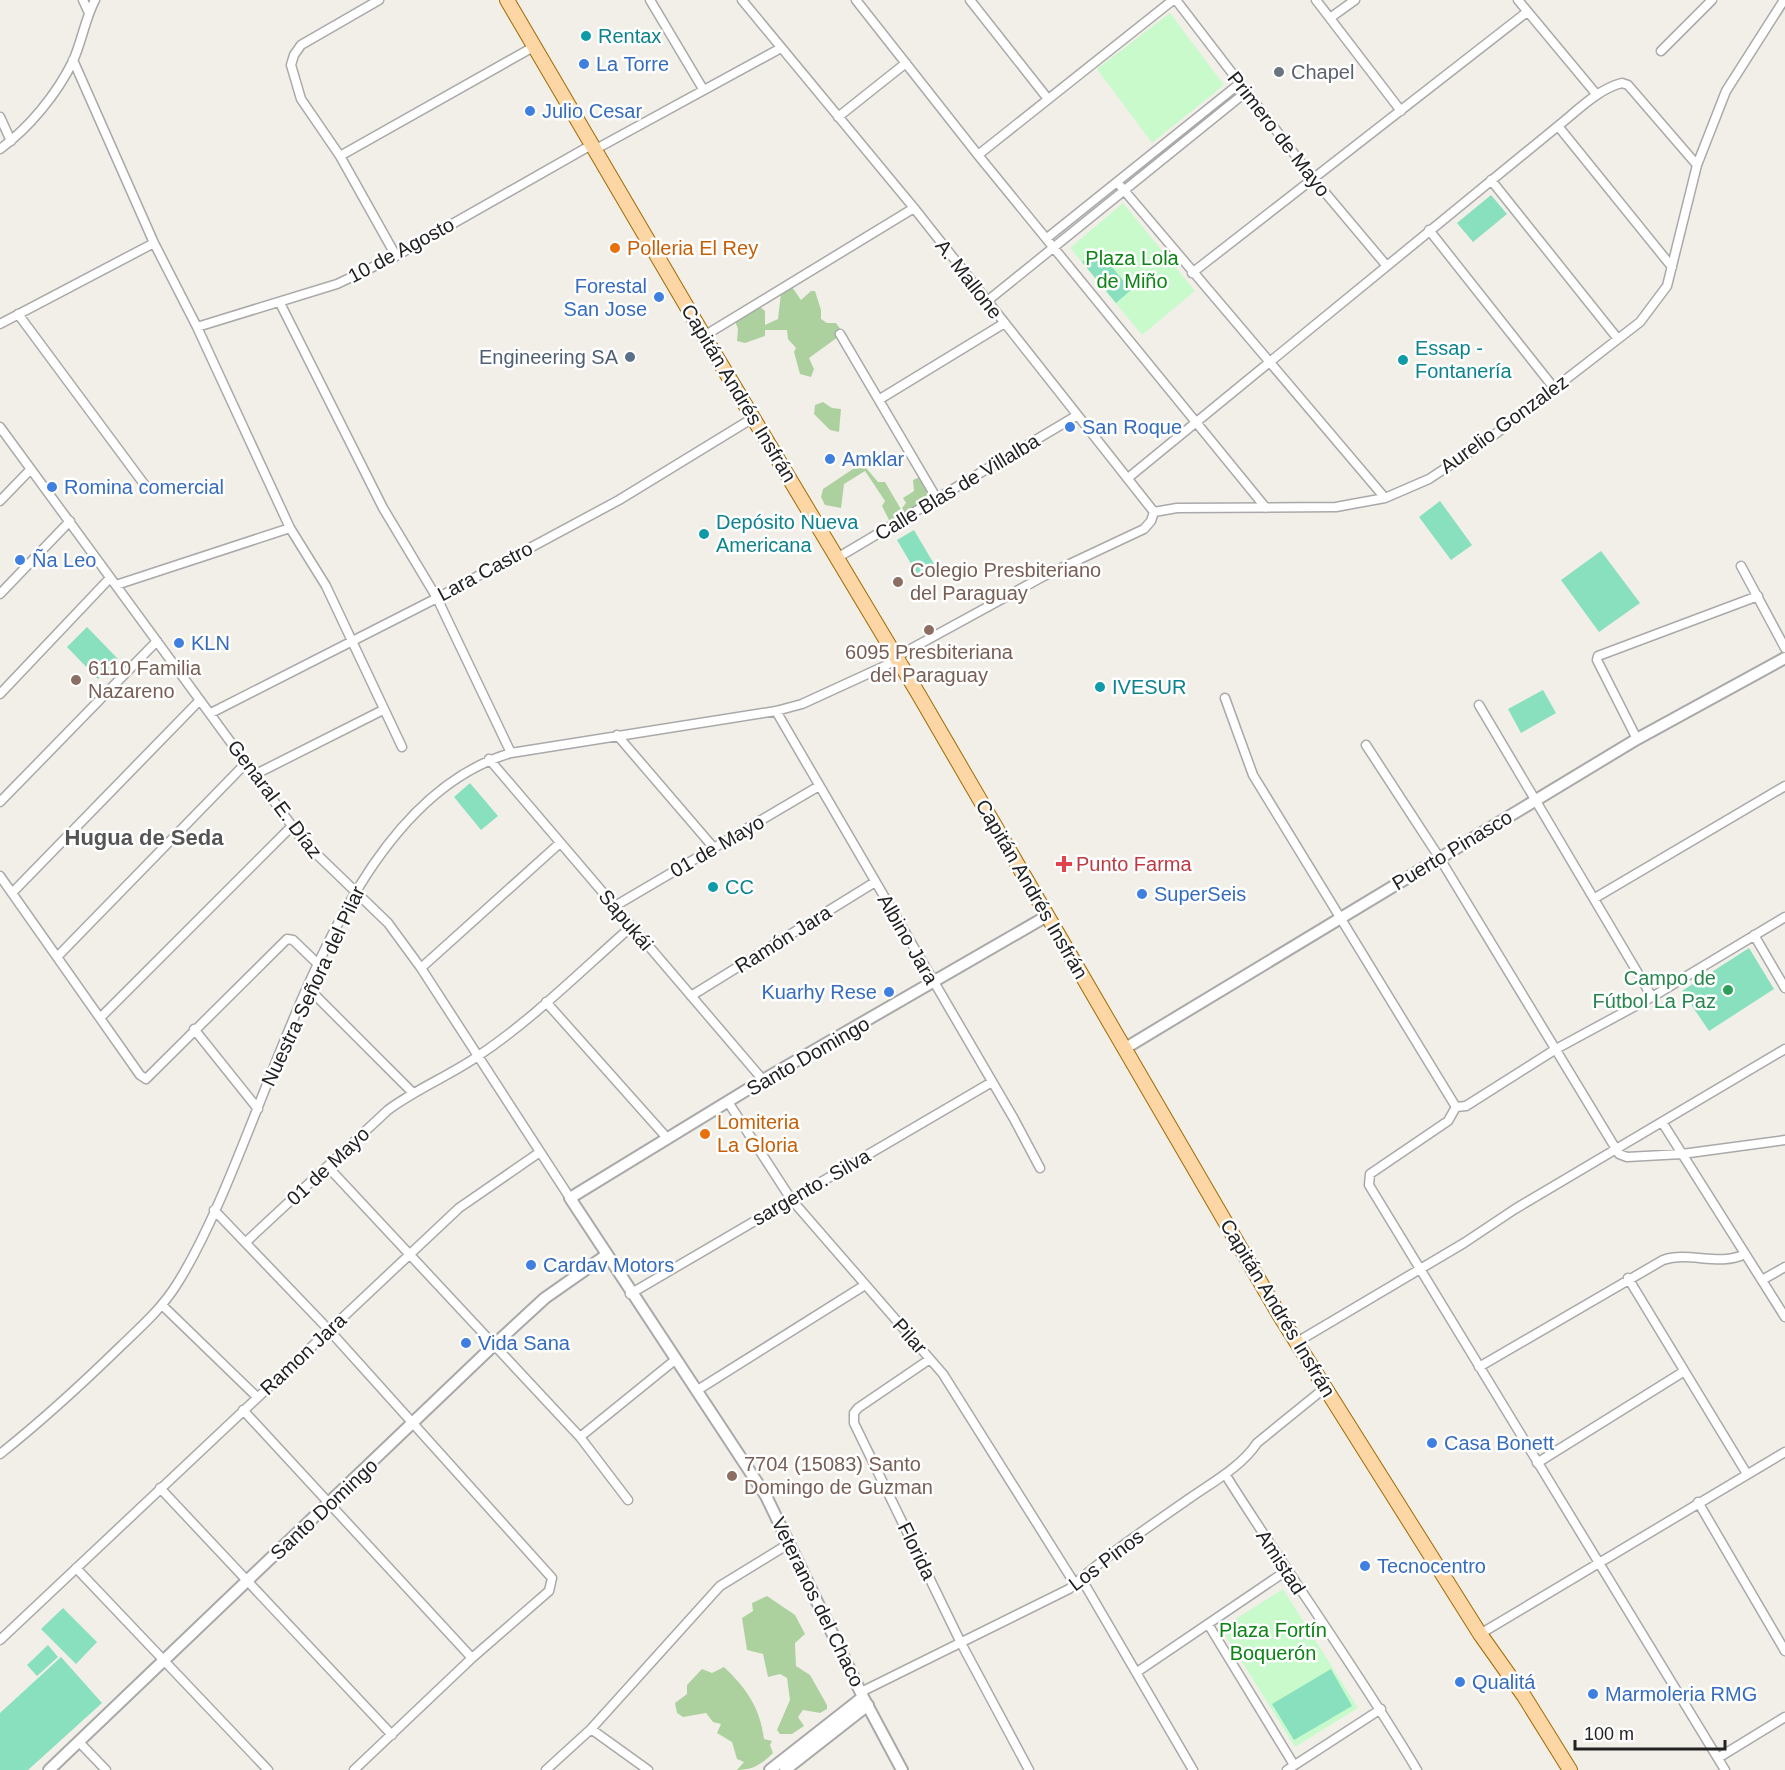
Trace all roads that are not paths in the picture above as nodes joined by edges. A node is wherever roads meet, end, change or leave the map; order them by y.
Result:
1 (83, 0) edge
2 (95, 0) edge
3 (379, 0) edge
4 (507, 0) edge
5 (650, 0) edge
6 (742, 0) edge
7 (856, 0) edge
8 (970, 0) edge
9 (1175, 0) edge
10 (1316, 0) edge
11 (1354, 0) edge
12 (1518, 0) edge
13 (1712, 0) edge
14 (1784, 0) edge
15 (1527, 12) junction
16 (89, 13) junction
17 (1330, 18) junction
18 (535, 46) junction
19 (781, 48) junction
20 (1661, 51) dead end
21 (73, 60) junction
22 (906, 63) junction
23 (1239, 84) junction
24 (703, 89) junction
25 (1246, 92) junction
26 (1597, 95) junction
27 (1048, 99) junction
28 (1401, 111) junction
29 (0, 117) edge
30 (838, 117) junction
31 (1558, 126) junction
32 (11, 141) junction
33 (595, 147) junction
34 (0, 149) edge
35 (978, 155) junction
36 (339, 156) junction
37 (1697, 165) junction
38 (1312, 177) junction
39 (1491, 180) junction
40 (1117, 182) junction
41 (1124, 190) junction
42 (914, 208) junction
43 (1429, 231) junction
44 (1047, 238) junction
45 (154, 243) junction
46 (1054, 246) junction
47 (396, 256) junction
48 (1386, 265) junction
49 (1672, 267) junction
50 (1192, 273) junction
51 (986, 302) junction
52 (280, 303) junction
53 (18, 314) junction
54 (0, 324) edge
55 (1003, 324) junction
56 (196, 327) junction
57 (840, 334) dead end
58 (704, 336) junction
59 (1618, 339) junction
60 (1268, 362) junction
61 (1554, 388) junction
62 (880, 399) junction
63 (1076, 416) junction
64 (753, 418) junction
65 (1197, 421) junction
66 (0, 427) edge
67 (30, 470) junction
68 (1128, 478) junction
69 (144, 484) dead end
70 (1384, 498) junction
71 (937, 499) junction
72 (0, 501) edge
73 (1266, 508) junction
74 (1154, 512) junction
75 (70, 521) junction
76 (290, 528) junction
77 (837, 558) junction
78 (1742, 566) dead end
79 (110, 578) junction
80 (116, 585) junction
81 (0, 594) edge
82 (1758, 596) junction
83 (437, 598) junction
84 (351, 640) junction
85 (157, 641) junction
86 (1785, 648) edge
87 (896, 657) junction
88 (1785, 658) edge
89 (0, 694) edge
90 (1225, 698) dead end
91 (200, 700) junction
92 (1479, 705) dead end
93 (383, 710) junction
94 (776, 711) junction
95 (211, 713) junction
96 (617, 735) junction
97 (1637, 739) junction
98 (1366, 746) dead end
99 (402, 747) dead end
100 (511, 753) junction
101 (489, 759) junction
102 (247, 762) junction
103 (256, 774) junction
104 (819, 786) junction
105 (1785, 786) edge
106 (1535, 801) junction
107 (0, 802) edge
108 (292, 826) junction
109 (561, 843) junction
110 (714, 848) junction
111 (1439, 857) junction
112 (0, 876) edge
113 (875, 882) junction
114 (356, 890) junction
115 (12, 893) junction
116 (1595, 898) junction
117 (615, 906) junction
118 (1047, 916) junction
119 (1342, 917) junction
120 (1785, 917) edge
121 (632, 926) junction
122 (1754, 935) junction
123 (57, 957) junction
124 (319, 965) junction
125 (421, 968) junction
126 (934, 983) junction
127 (1785, 988) edge
128 (309, 989) junction
129 (691, 996) junction
130 (1652, 996) junction
131 (546, 1002) junction
132 (100, 1018) junction
133 (194, 1029) junction
134 (1124, 1049) junction
135 (1556, 1049) junction
136 (1785, 1049) edge
137 (478, 1056) junction
138 (764, 1080) junction
139 (992, 1082) junction
140 (412, 1092) junction
141 (728, 1102) junction
142 (1456, 1107) junction
143 (258, 1109) junction
144 (1662, 1122) junction
145 (668, 1139) junction
146 (1785, 1140) edge
147 (1615, 1150) junction
148 (540, 1152) junction
149 (1682, 1154) junction
150 (328, 1167) junction
151 (1040, 1168) dead end
152 (570, 1198) junction
153 (791, 1198) junction
154 (214, 1210) junction
155 (246, 1242) junction
156 (1745, 1254) junction
157 (409, 1255) junction
158 (605, 1256) junction
159 (1785, 1267) edge
160 (1421, 1269) junction
161 (1628, 1278) junction
162 (1762, 1280) junction
163 (865, 1285) junction
164 (630, 1294) junction
165 (162, 1305) junction
166 (1785, 1317) edge
167 (329, 1330) junction
168 (1297, 1342) junction
169 (495, 1344) junction
170 (930, 1359) junction
171 (675, 1360) junction
172 (1479, 1366) junction
173 (1683, 1372) junction
174 (1326, 1388) junction
175 (696, 1391) junction
176 (257, 1397) junction
177 (243, 1410) junction
178 (413, 1424) junction
179 (580, 1437) junction
180 (1785, 1452) edge
181 (0, 1454) edge
182 (1537, 1463) junction
183 (1225, 1474) junction
184 (1747, 1474) junction
185 (160, 1488) junction
186 (628, 1500) dead end
187 (1698, 1502) junction
188 (330, 1504) junction
189 (790, 1543) junction
190 (1596, 1563) junction
191 (76, 1568) junction
192 (1286, 1571) junction
193 (1078, 1581) junction
194 (247, 1582) junction
195 (1208, 1624) junction
196 (1480, 1634) junction
197 (0, 1641) edge
198 (962, 1643) junction
199 (1785, 1651) edge
200 (472, 1658) junction
201 (164, 1662) junction
202 (1137, 1672) junction
203 (864, 1698) junction
204 (1381, 1709) junction
205 (1785, 1717) edge
206 (591, 1729) junction
207 (392, 1735) junction
208 (79, 1742) junction
209 (1718, 1758) junction
210 (1291, 1768) edge
211 (49, 1770) edge
212 (106, 1770) edge
213 (268, 1770) edge
214 (354, 1770) edge
215 (546, 1770) edge
216 (648, 1770) edge
217 (770, 1770) edge
218 (785, 1770) edge
219 (902, 1770) edge
220 (1029, 1770) edge
221 (1193, 1770) edge
222 (1417, 1770) edge
223 (1570, 1770) edge
224 (1725, 1770) edge

1 - 16 street
2 - 16 street
3 - 36 street
4 - 18 main road, Capitán Andrés Insfrán
5 - 24 street
6 - 19 street, A. Mallone
7 - 22 street
8 - 27 street
9 - 23 street, Primero de Mayo
9 - 27 street
10 - 17 street
11 - 17 street
12 - 15 street
13 - 20 street
14 - 37 street, Aurelio Gonzalez
15 - 26 street
15 - 28 street
16 - 21 street
17 - 28 street
18 - 33 main road, Capitán Andrés Insfrán
18 - 36 street
19 - 24 street, 10 de Agosto
19 - 30 street, A. Mallone
21 - 32 street
21 - 45 street
22 - 30 street
22 - 35 street
23 - 25 street, Primero de Mayo
23 - 40 street
24 - 33 street, 10 de Agosto
25 - 38 street, Primero de Mayo
25 - 41 street
26 - 31 street
26 - 37 street
27 - 35 street
28 - 38 street
29 - 32 street
30 - 42 street, A. Mallone
31 - 39 street
31 - 49 street
32 - 34 street
33 - 47 street, 10 de Agosto
33 - 58 main road, Capitán Andrés Insfrán
35 - 44 street
36 - 47 street
37 - 49 street, Aurelio Gonzalez
38 - 48 street, Primero de Mayo
38 - 50 street
39 - 43 street
39 - 59 street
40 - 41 street
40 - 44 street
41 - 46 street
41 - 50 street
42 - 51 street, A. Mallone
42 - 58 street
43 - 48 street
43 - 61 street
44 - 46 street
45 - 53 street
45 - 56 street
46 - 51 street
46 - 65 street
47 - 52 street, 10 de Agosto
48 - 60 street
49 - 59 street, Aurelio Gonzalez
50 - 60 street
51 - 55 street, A. Mallone
52 - 56 street, 10 de Agosto
52 - 83 street
53 - 54 street
53 - 69 street
55 - 62 street
55 - 63 street, A. Mallone
56 - 76 street
57 - 62 street
58 - 64 main road, Capitán Andrés Insfrán
59 - 61 street, Aurelio Gonzalez
60 - 65 street
60 - 70 street
61 - 70 street, Aurelio Gonzalez
62 - 71 street
63 - 68 street, A. Mallone
63 - 71 street, Calle Blas de Villalba
64 - 77 main road, Capitán Andrés Insfrán
64 - 83 street, Lara Castro
65 - 68 street
65 - 73 street
66 - 67 street, Genaral E. Díaz
67 - 72 street
67 - 75 street, Genaral E. Díaz
68 - 74 street, A. Mallone
70 - 73 street, Aurelio Gonzalez
71 - 77 street, Calle Blas de Villalba
73 - 74 street, Aurelio Gonzalez
74 - 87 street
75 - 79 street, Genaral E. Díaz
75 - 81 street
76 - 80 street
76 - 84 street
77 - 87 main road, Capitán Andrés Insfrán
78 - 82 street
79 - 80 street, Genaral E. Díaz
79 - 89 street
80 - 85 street, Genaral E. Díaz
82 - 86 street
82 - 97 street
83 - 84 street, Lara Castro
83 - 100 street
84 - 93 street
84 - 95 street, Lara Castro
85 - 91 street, Genaral E. Díaz
85 - 107 street
87 - 94 street, Nuestra Señora del Pilar
87 - 118 main road, Capitán Andrés Insfrán
88 - 97 street, Puerto Pinasco
90 - 119 street
91 - 95 street, Genaral E. Díaz
91 - 115 street
92 - 106 street
93 - 99 street
93 - 103 street
94 - 96 street, Nuestra Señora del Pilar
94 - 104 street, Albino Jara
95 - 102 street, Genaral E. Díaz
96 - 100 street, Nuestra Señora del Pilar
96 - 110 street
97 - 106 street, Puerto Pinasco
98 - 111 street
100 - 101 street, Nuestra Señora del Pilar
101 - 109 street, Sapukái
101 - 114 street, Nuestra Señora del Pilar
102 - 103 street, Genaral E. Díaz
102 - 123 street
103 - 108 street, Genaral E. Díaz
104 - 110 street, 01 de Mayo
104 - 113 street, Albino Jara
105 - 116 street
106 - 111 street, Puerto Pinasco
106 - 116 street
108 - 114 street, Genaral E. Díaz
108 - 132 street
109 - 117 street, Sapukái
109 - 125 street
110 - 117 street, 01 de Mayo
111 - 119 street, Puerto Pinasco
111 - 135 street
112 - 115 street
113 - 126 street, Albino Jara
113 - 129 street, Ramón Jara
114 - 124 street, Nuestra Señora del Pilar
114 - 125 street, Genaral E. Díaz
115 - 123 street
116 - 130 street
117 - 121 street, Sapukái
118 - 126 street, Santo Domingo
118 - 134 main road, Capitán Andrés Insfrán
119 - 134 street, Puerto Pinasco
119 - 142 street
120 - 122 street
121 - 129 street, Sapukái
121 - 131 street
122 - 127 street
122 - 130 street
123 - 132 street
124 - 128 street, Nuestra Señora del Pilar
124 - 133 street
125 - 137 street, Genaral E. Díaz
126 - 138 street, Santo Domingo
126 - 139 street, Albino Jara
128 - 140 street
128 - 143 street, Nuestra Señora del Pilar
129 - 138 street, Sapukái
130 - 135 street
131 - 137 street
131 - 145 street
132 - 133 street
133 - 143 street
134 - 168 main road, Capitán Andrés Insfrán
135 - 142 street
135 - 147 street
136 - 144 street
137 - 140 street, 01 de Mayo
137 - 148 street, Genaral E. Díaz
138 - 141 street, Santo Domingo
139 - 151 street, Albino Jara
139 - 153 street, sargento. Silva
140 - 150 street, 01 de Mayo
141 - 145 street, Santo Domingo
141 - 153 street, Pilar
142 - 160 street
143 - 154 street, Nuestra Señora del Pilar
144 - 147 street
144 - 149 street
145 - 152 street, Santo Domingo
146 - 149 street
147 - 149 street
147 - 160 street
148 - 152 street, Genaral E. Díaz
148 - 157 street, Ramon Jara
149 - 156 street
150 - 155 street, 01 de Mayo
150 - 157 street
152 - 158 street, Veteranos del Chaco
153 - 163 street, Pilar
153 - 164 street, sargento. Silva
154 - 155 street
154 - 165 street, Nuestra Señora del Pilar
155 - 167 street
156 - 161 street
156 - 162 street
157 - 167 street, Ramon Jara
157 - 169 street
158 - 164 street, Veteranos del Chaco
158 - 169 street, Santo Domingo
159 - 162 street
160 - 168 street
160 - 172 street
161 - 172 street
161 - 173 street
162 - 166 street
163 - 170 street, Pilar
163 - 175 street
164 - 171 street, Veteranos del Chaco
165 - 176 street
165 - 181 street, Nuestra Señora del Pilar
167 - 176 street, Ramon Jara
167 - 178 street
168 - 174 main road, Capitán Andrés Insfrán
169 - 178 street, Santo Domingo
169 - 179 street
170 - 193 street, Pilar
170 - 198 street, Florida
171 - 175 street, Veteranos del Chaco
171 - 179 street
172 - 182 street
173 - 182 street
173 - 184 street
174 - 183 street, Los Pinos
174 - 196 main road, Capitán Andrés Insfrán
175 - 189 street, Veteranos del Chaco
176 - 177 street, Ramon Jara
177 - 185 street, Ramon Jara
177 - 188 street
178 - 188 street, Santo Domingo
178 - 200 street
179 - 186 street
180 - 184 street
182 - 190 street
183 - 192 street, Amistad
183 - 193 street, Los Pinos
184 - 187 street
185 - 191 street, Ramon Jara
185 - 194 street
187 - 190 street
187 - 199 street
188 - 194 street, Santo Domingo
188 - 200 street
189 - 203 street, Veteranos del Chaco
189 - 206 street
190 - 196 street
190 - 209 street
191 - 197 street, Ramon Jara
191 - 201 street
192 - 195 street
192 - 204 street, Amistad
193 - 198 street, Los Pinos
193 - 202 street, Pilar
194 - 201 street, Santo Domingo
194 - 207 street
195 - 202 street
195 - 210 street
196 - 223 main road, Capitán Andrés Insfrán
198 - 203 street, Los Pinos
198 - 220 street, Florida
200 - 207 street
201 - 208 street, Santo Domingo
201 - 213 street
202 - 221 street, Pilar
203 - 217 street
203 - 218 street, Los Pinos
203 - 219 street, Veteranos del Chaco
204 - 210 street
204 - 222 street, Amistad
205 - 209 street
206 - 215 street
206 - 216 street
207 - 214 street
208 - 211 street, Santo Domingo
208 - 212 street
209 - 224 street

